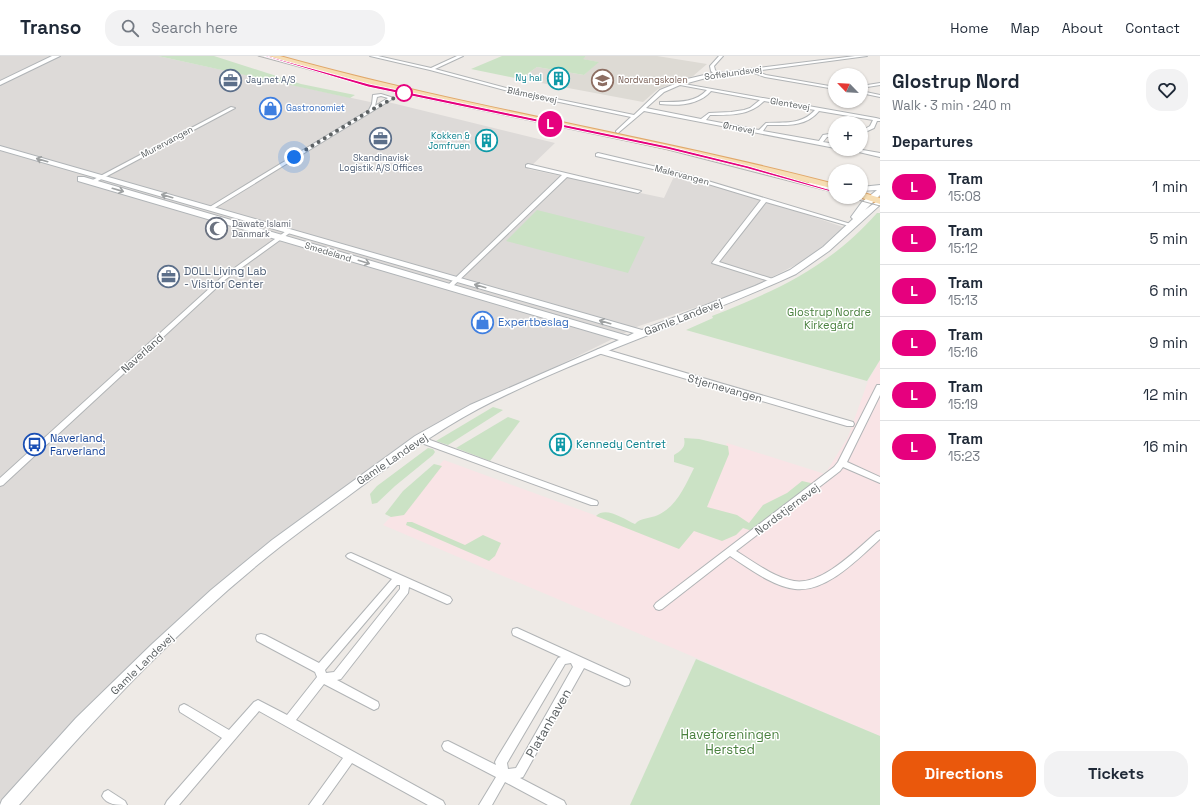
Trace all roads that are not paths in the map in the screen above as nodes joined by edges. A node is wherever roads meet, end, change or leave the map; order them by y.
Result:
1 (57, 56) edge
2 (273, 56) edge
3 (284, 56) edge
4 (372, 56) edge
5 (461, 56) edge
6 (721, 56) edge
7 (865, 56) edge
8 (431, 69) junction
9 (748, 70) junction
10 (717, 74) junction
11 (1, 82) edge
12 (678, 84) junction
13 (880, 84) edge
14 (868, 86) edge
15 (828, 87) edge
16 (710, 90) junction
17 (868, 93) edge
18 (880, 96) edge
19 (763, 99) junction
20 (662, 103) dead end
21 (233, 108) dead end
22 (642, 109) junction
23 (818, 109) junction
24 (371, 110) dead end
25 (634, 116) junction
26 (878, 120) edge
27 (702, 121) junction
28 (868, 130) edge
29 (618, 132) junction
30 (760, 132) junction
31 (828, 135) edge
32 (820, 144) junction
33 (828, 145) edge
34 (0, 148) edge
35 (868, 153) edge
36 (0, 155) edge
37 (598, 155) dead end
38 (880, 155) edge
39 (528, 166) dead end
40 (566, 175) junction
41 (102, 177) junction
42 (828, 180) edge
43 (92, 182) junction
44 (828, 186) edge
45 (638, 190) dead end
46 (874, 196) edge
47 (765, 199) junction
48 (194, 203) junction
49 (211, 208) junction
50 (184, 209) junction
51 (851, 225) junction
52 (289, 231) junction
53 (280, 238) junction
54 (457, 279) junction
55 (774, 281) junction
56 (449, 286) junction
57 (643, 333) junction
58 (628, 339) junction
59 (601, 351) junction
60 (880, 387) edge
61 (850, 424) dead end
62 (419, 439) junction
63 (842, 463) junction
64 (880, 480) edge
65 (0, 483) edge
66 (594, 503) dead end
67 (880, 534) edge
68 (730, 552) junction
69 (351, 556) dead end
70 (404, 580) junction
71 (447, 600) dead end
72 (659, 606) dead end
73 (517, 632) dead end
74 (261, 638) dead end
75 (573, 658) junction
76 (321, 674) junction
77 (625, 682) dead end
78 (374, 706) dead end
79 (184, 709) dead end
80 (288, 722) junction
81 (231, 737) junction
82 (448, 746) dead end
83 (351, 756) junction
84 (503, 775) junction
85 (108, 796) dead end
86 (8, 805) edge
87 (121, 805) edge
88 (171, 805) edge
89 (315, 805) edge
90 (439, 805) edge
91 (485, 805) edge
92 (560, 805) edge

1 - 11 street
2 - 44 main road
3 - 29 main road
4 - 8 street, Blåmejsevej
5 - 8 street
6 - 10 street
7 - 9 street, Sofielundsvej
8 - 25 street, Blåmejsevej
9 - 10 street, Sofielundsvej
9 - 15 street
10 - 12 street, Sofielundsvej
12 - 16 street, Glentevej
12 - 22 street, Sofielundsvej
13 - 14 street
16 - 19 street, Glentevej
16 - 20 street
17 - 18 street
19 - 23 street, Glentevej
19 - 27 street, Glentevej
21 - 41 street, Murervangen
22 - 25 street, Sofielundsvej
22 - 27 street, Ørnevej
23 - 26 street, Glentevej
23 - 30 street, Glentevej
24 - 49 street
25 - 29 street, Sofielundsvej
26 - 28 street, Glentevej
27 - 30 street, Ørnevej
29 - 42 main road
30 - 32 street, Ørnevej
31 - 32 street
32 - 33 street, Ørnevej
41 -> 34 street, Smedeland
35 - 38 street
36 - 43 street, Smedeland
37 - 47 street, Malervangen
39 - 40 street
40 - 45 street
40 - 54 street
41 - 43 street
48 -> 41 street, Smedeland
43 -> 50 street, Smedeland
46 - 51 street, Gamle Landevej
46 - 51 street, Gamle Landevej
47 - 51 street, Malervangen
47 - 55 street
48 - 49 street, Smedeland
48 - 50 street
49 - 52 street, Smedeland
50 - 53 street, Smedeland
51 - 55 street, Gamle Landevej
52 - 53 street, Naverland
52 - 54 street, Smedeland
53 -> 56 street, Smedeland
53 - 65 street, Naverland
54 - 56 street
57 -> 54 street, Smedeland
55 - 57 street, Gamle Landevej
56 - 58 street, Smedeland
57 - 58 street, Gamle Landevej
58 - 59 street, Gamle Landevej
59 - 61 street, Stjernevangen
59 - 62 street, Gamle Landevej
60 - 63 street, Nordstjernevej
62 - 66 street
62 - 86 street, Gamle Landevej
63 - 64 street
63 - 68 street, Nordstjernevej
67 - 68 street
68 - 72 street, Nordstjernevej
69 - 70 street
70 - 71 street
70 - 76 street
70 - 76 street
73 - 75 street
74 - 76 street
75 - 77 street
75 - 84 street, Platanhaven
75 - 84 street, Platanhaven
76 - 78 street
76 - 80 street
79 - 81 street
80 - 81 street
80 - 83 street
81 - 88 street
82 - 84 street
83 - 89 street
83 - 90 street
84 - 91 street, Platanhaven
84 - 92 street
85 - 87 street

